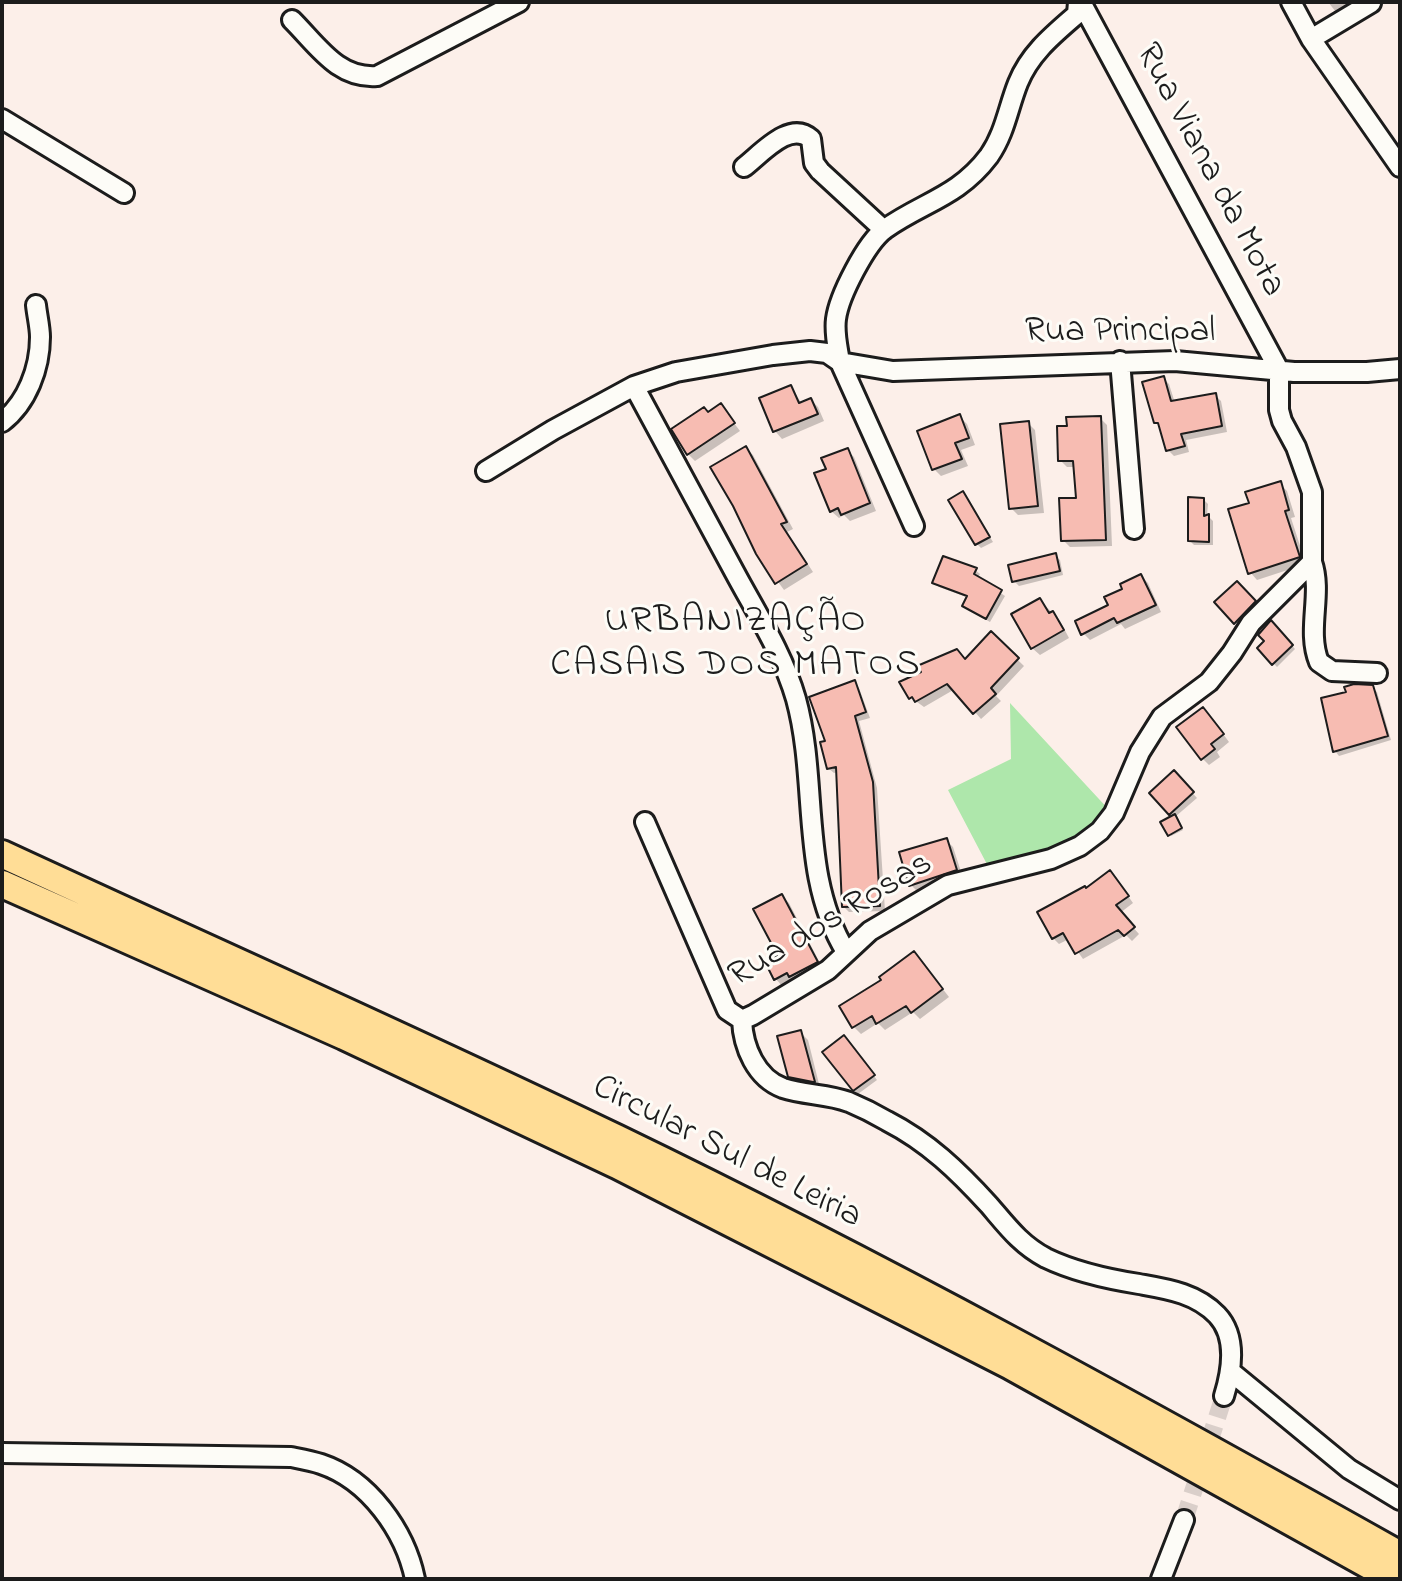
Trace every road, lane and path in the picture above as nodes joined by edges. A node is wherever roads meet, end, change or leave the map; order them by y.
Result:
1 (519, 2) edge
2 (1080, 2) edge
3 (1291, 2) edge
4 (1371, 3) edge
5 (292, 20) dead end
6 (1311, 39) junction
7 (2, 119) edge
8 (744, 167) dead end
9 (1400, 167) edge
10 (124, 193) dead end
11 (884, 230) junction
12 (36, 305) dead end
13 (1120, 361) junction
14 (840, 362) junction
15 (1400, 369) edge
16 (1279, 370) junction
17 (634, 386) junction
18 (2, 422) edge
19 (486, 471) dead end
20 (914, 526) dead end
21 (1134, 529) dead end
22 (1312, 562) junction
23 (1377, 673) dead end
24 (645, 822) dead end
25 (2, 854) edge
26 (2, 884) edge
27 (117, 920) junction
28 (846, 952) junction
29 (742, 1020) junction
30 (1230, 1371) junction
31 (1224, 1396) tunnel mouth
32 (2, 1440) edge
33 (29, 1452) junction
34 (2, 1453) edge
35 (1400, 1500) edge
36 (1184, 1520) tunnel mouth
37 (1400, 1555) edge
38 (415, 1579) edge
39 (1161, 1579) edge
40 (1394, 1579) edge

1 - 5 street
2 - 11 street
2 - 16 street, Rua Viana da Mota
3 - 6 street
4 - 6 street
6 - 9 street
7 - 10 street
8 - 11 street
11 - 14 street
12 - 18 street
13 - 14 street, Rua Principal
13 - 16 street, Rua Principal
13 - 21 street
14 - 17 street, Rua Principal
14 - 20 street
15 - 16 street, Rua Principal
16 - 22 street
17 - 19 street, Rua Principal
17 - 28 street
22 - 23 street
22 - 28 street, Rua dos Rosas
24 - 29 street, Rua dos Rosas
25 - 27 highway, Circular Sul de Leiria
26 - 27 highway, Circular Sul de Leiria
27 - 37 highway, Circular Sul de Leiria
27 - 40 highway, Circular Sul de Leiria
28 - 29 street, Rua dos Rosas
29 - 30 street
30 - 31 street
30 - 35 street
32 - 33 street
33 - 34 street
33 - 38 street
36 - 39 street

